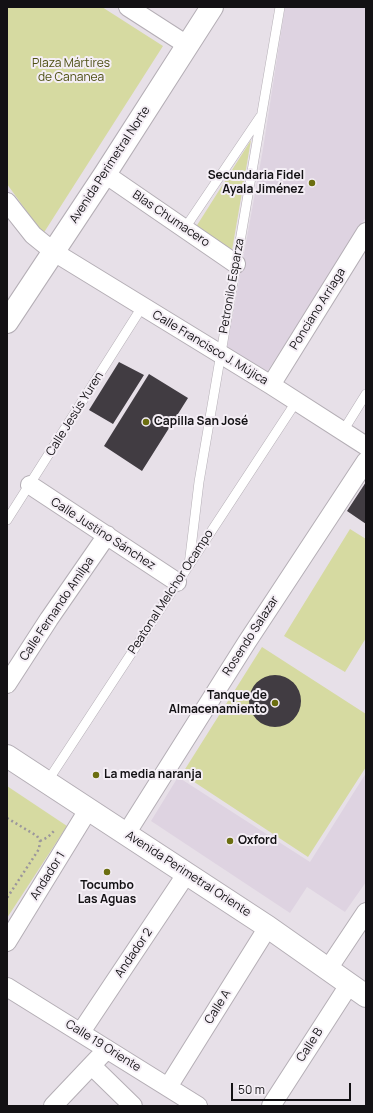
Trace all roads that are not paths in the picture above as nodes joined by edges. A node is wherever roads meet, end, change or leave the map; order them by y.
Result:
1 (128, 7) edge
2 (212, 7) edge
3 (280, 7) edge
4 (187, 45) junction
5 (262, 114) junction
6 (105, 174) junction
7 (7, 202) edge
8 (185, 228) junction
9 (366, 232) edge
10 (54, 252) junction
11 (236, 264) junction
12 (142, 307) junction
13 (7, 322) edge
14 (220, 354) junction
15 (271, 385) junction
16 (366, 394) edge
17 (296, 402) junction
18 (343, 431) junction
19 (366, 446) edge
20 (366, 460) edge
21 (30, 485) junction
22 (7, 520) edge
23 (107, 535) junction
24 (189, 565) junction
25 (177, 582) junction
26 (7, 684) edge
27 (7, 756) edge
28 (47, 782) junction
29 (88, 810) junction
30 (126, 834) junction
31 (187, 874) junction
32 (366, 912) edge
33 (268, 927) junction
34 (7, 942) edge
35 (328, 969) junction
36 (7, 987) edge
37 (358, 990) edge
38 (81, 1032) junction
39 (107, 1049) junction
40 (92, 1066) junction
41 (168, 1087) junction
42 (53, 1106) edge
43 (133, 1106) edge
44 (198, 1106) edge
45 (271, 1106) edge

1 - 4 street
2 - 4 street, Avenida Perimetral Norte
3 - 5 lane, Petronilo Esparza
4 - 6 street, Avenida Perimetral Norte
5 - 8 lane
5 - 11 lane, Petronilo Esparza
6 - 8 street, Blas Chumacero
6 - 10 street, Avenida Perimetral Norte
7 - 10 street, Calle Francisco J. Mújica
8 - 11 street, Blas Chumacero
9 - 15 street, Ponciano Arriaga
10 - 12 street, Calle Francisco J. Mújica
10 - 13 street, Avenida Perimetral Norte
11 - 14 lane, Petronilo Esparza
12 - 14 street, Calle Francisco J. Mújica
12 - 21 lane, Calle Jesús Yuren
14 - 15 street, Calle Francisco J. Mújica
14 - 24 lane, Petronilo Esparza
15 - 17 street, Calle Francisco J. Mújica
16 - 18 lane
17 - 18 street, Calle Francisco J. Mújica
17 - 24 lane, Peatonal Melchor Ocampo
18 - 19 street, Calle Francisco J. Mújica
20 - 30 street, Rosendo Salazar
21 - 22 lane, Calle Jesús Yuren
21 - 23 street, Calle Justino Sánchez
23 - 25 street, Calle Justino Sánchez
23 - 26 street, Calle Fernando Amilpa
24 - 25 lane, Peatonal Melchor Ocampo
25 - 28 lane, Peatonal Melchor Ocampo
27 - 28 street, Avenida Perimetral Oriente
28 - 29 street, Avenida Perimetral Oriente
29 - 30 street, Avenida Perimetral Oriente
29 - 34 street, Andador 1
30 - 31 street, Avenida Perimetral Oriente
31 - 33 street, Avenida Perimetral Oriente
31 - 38 street, Andador 2
32 - 35 street
33 - 35 street, Avenida Perimetral Oriente
33 - 41 street, Calle A
35 - 37 street, Avenida Perimetral Oriente
36 - 38 street, Calle 19 Oriente
37 - 45 street, Calle B
38 - 39 street, Calle 19 Oriente
39 - 40 street
39 - 41 street, Calle 19 Oriente
40 - 42 street
40 - 43 street
41 - 44 street, Calle 19 Oriente

